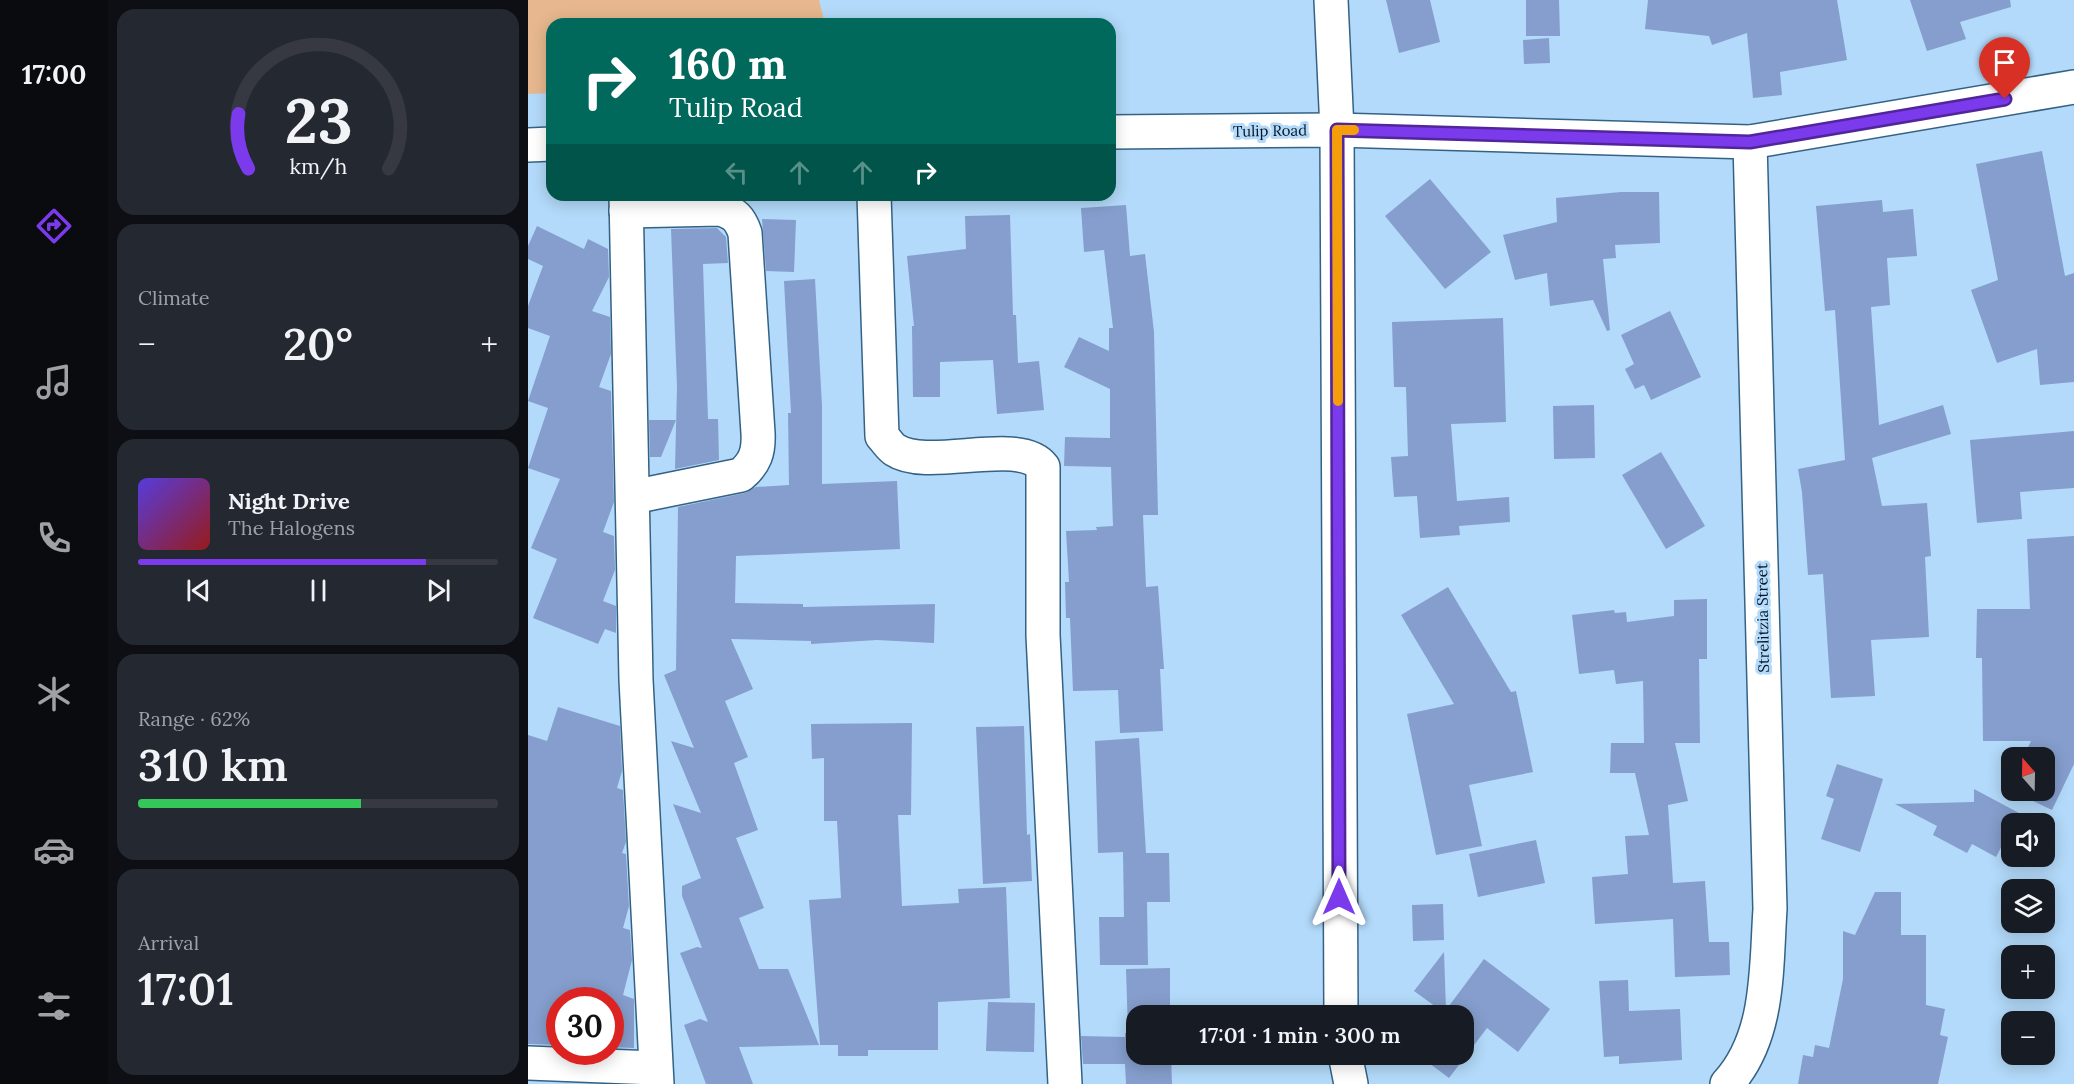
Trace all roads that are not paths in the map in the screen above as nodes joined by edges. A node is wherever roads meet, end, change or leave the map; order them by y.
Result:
1 (1331, 0) edge
2 (2074, 87) edge
3 (1337, 130) junction
4 (1116, 132) edge
5 (1750, 142) junction
6 (528, 144) edge
7 (546, 144) edge
8 (874, 201) edge
9 (626, 203) edge
10 (633, 496) junction
11 (1341, 1005) edge
12 (528, 1062) edge
13 (1348, 1065) edge
14 (656, 1076) edge
15 (1065, 1084) edge
16 (1352, 1084) edge
17 (1727, 1084) edge

1 - 3 street
2 - 5 street, Tulip Road
3 - 4 street, Tulip Road
3 - 5 street, Tulip Road
3 - 11 street
5 - 17 street, Strelitzia Street
6 - 7 street
8 - 15 street
9 - 10 street
9 - 10 street
10 - 14 street
12 - 14 street
13 - 16 street

